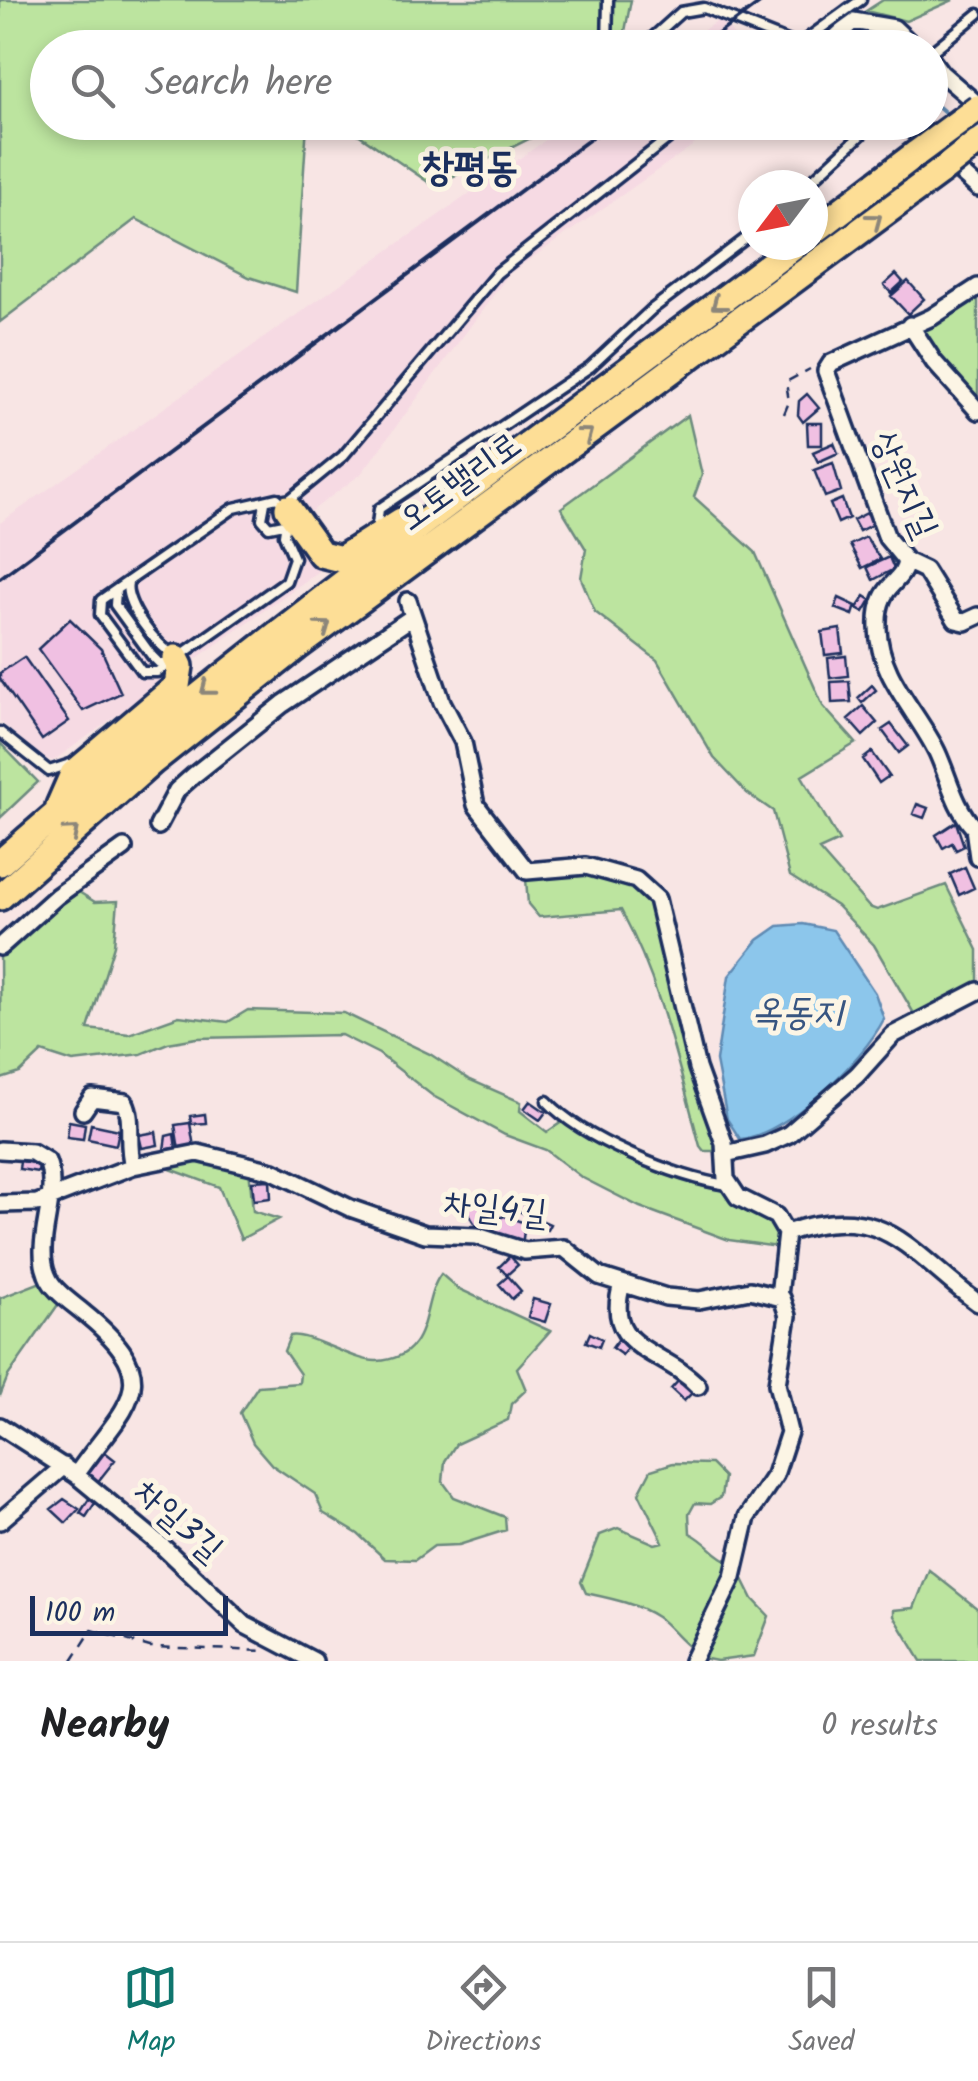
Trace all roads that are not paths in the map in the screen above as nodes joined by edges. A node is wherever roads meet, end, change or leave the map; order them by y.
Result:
1 (608, 0) edge
2 (861, 0) edge
3 (978, 14) edge
4 (848, 16) junction
5 (607, 30) edge
6 (660, 30) edge
7 (760, 30) edge
8 (824, 30) edge
9 (838, 30) edge
10 (896, 30) edge
11 (948, 40) edge
12 (948, 79) edge
13 (978, 106) edge
14 (948, 130) edge
15 (666, 140) edge
16 (856, 140) edge
17 (924, 140) edge
18 (935, 140) edge
19 (978, 142) edge
20 (823, 170) edge
21 (978, 188) edge
22 (828, 221) edge
23 (738, 244) edge
24 (776, 260) edge
25 (978, 288) edge
26 (910, 326) junction
27 (978, 411) edge
28 (563, 420) junction
29 (280, 510) junction
30 (376, 532) dead end
31 (906, 561) junction
32 (131, 580) junction
33 (116, 590) junction
34 (978, 616) edge
35 (172, 661) junction
36 (0, 732) edge
37 (52, 817) junction
38 (158, 826) dead end
39 (976, 828) edge
40 (124, 848) dead end
41 (978, 856) edge
42 (0, 863) edge
43 (0, 897) edge
44 (0, 947) edge
45 (978, 992) edge
46 (547, 1100) dead end
47 (83, 1111) dead end
48 (0, 1150) edge
49 (726, 1154) junction
50 (132, 1166) junction
51 (728, 1186) junction
52 (50, 1198) junction
53 (0, 1204) edge
54 (786, 1233) junction
55 (622, 1284) junction
56 (779, 1296) junction
57 (978, 1304) edge
58 (698, 1386) dead end
59 (0, 1426) edge
60 (70, 1470) junction
61 (0, 1521) edge
62 (314, 1661) edge
63 (692, 1661) edge

1 - 5 lane
2 - 4 lane
3 - 11 lane
4 - 8 lane, bridge
4 - 9 street
4 - 10 street
6 - 7 lane
12 - 13 street
13 - 14 highway, bridge
15 - 29 lane
16 - 20 lane
17 - 21 street
18 - 22 highway, bridge
43 -> 19 highway, 오토밸리로, bridge
23 - 30 lane
24 -> 28 highway, 오토밸리로
25 - 26 street
26 - 27 street
26 - 31 street, 상원지길
28 - 29 highway
28 -> 37 highway, 오토밸리로
29 - 32 lane
29 - 35 lane
31 - 34 street
31 - 39 street, 상원지길
32 - 33 lane
32 - 35 lane
33 - 35 lane
33 - 35 lane
35 - 36 lane
35 - 37 highway
37 - 42 highway, 오토밸리로
38 - 49 street
39 - 41 street, 상원지길
40 - 44 street
45 - 49 street
46 - 51 lane
47 - 50 street
48 - 52 street
49 - 51 street
50 - 52 street, 차일4길
50 - 55 street, 차일4길
51 - 54 street
52 - 53 street, 차일4길
52 - 60 street
54 - 56 street
54 - 57 street
55 - 56 street, 차일4길
55 - 58 street
56 - 63 street
59 - 60 street, 차일3길
60 - 61 street
60 - 62 street, 차일3길

